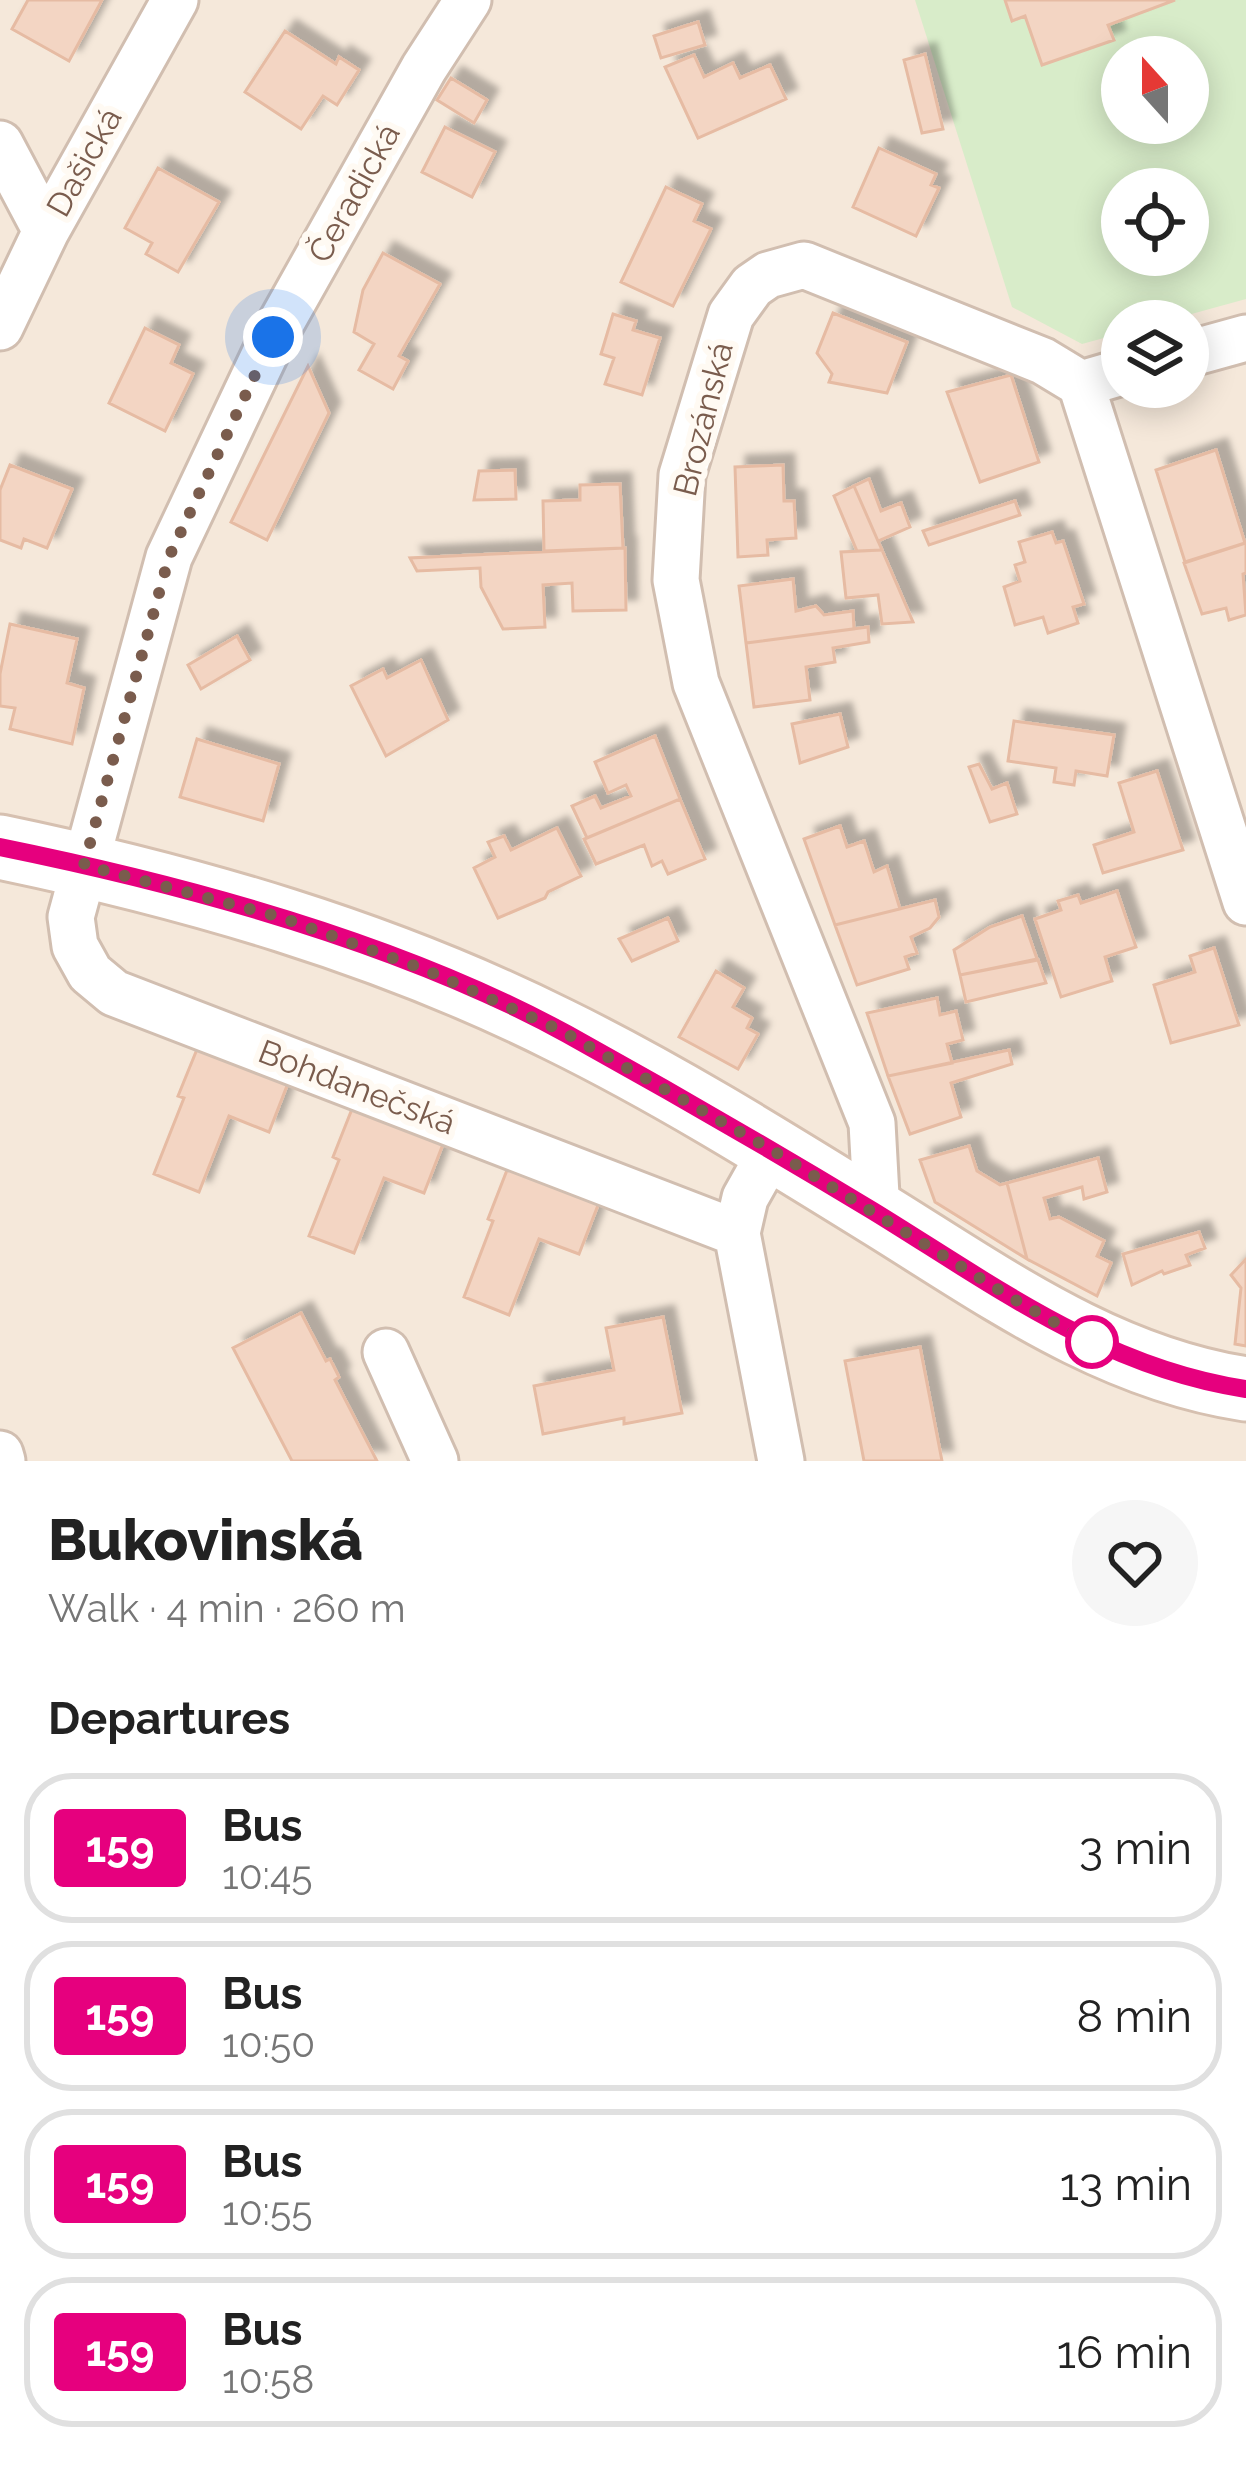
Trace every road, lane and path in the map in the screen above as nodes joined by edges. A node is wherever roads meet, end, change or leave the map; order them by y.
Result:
1 (175, 0) edge
2 (468, 0) edge
3 (0, 144) edge
4 (46, 231) junction
5 (10, 280) edge
6 (0, 327) edge
7 (1246, 338) edge
8 (1209, 348) edge
9 (1101, 378) edge
10 (1109, 408) edge
11 (0, 848) edge
12 (84, 865) junction
13 (1246, 902) edge
14 (772, 1150) junction
15 (877, 1214) junction
16 (737, 1233) junction
17 (386, 1352) dead end
18 (1246, 1389) edge
19 (435, 1461) edge
20 (781, 1461) edge

1 - 4 street, Dašická
2 - 12 street, Čeradická
3 - 4 street
4 - 5 street, Dašická
5 - 6 street, Dašická
7 - 8 street
9 - 15 street, Brozánská
10 - 13 street
11 - 12 street
12 - 14 street
12 - 16 street, Bohdanečská
14 - 15 street
14 - 16 street
15 - 18 street
16 - 20 street
17 - 19 street

